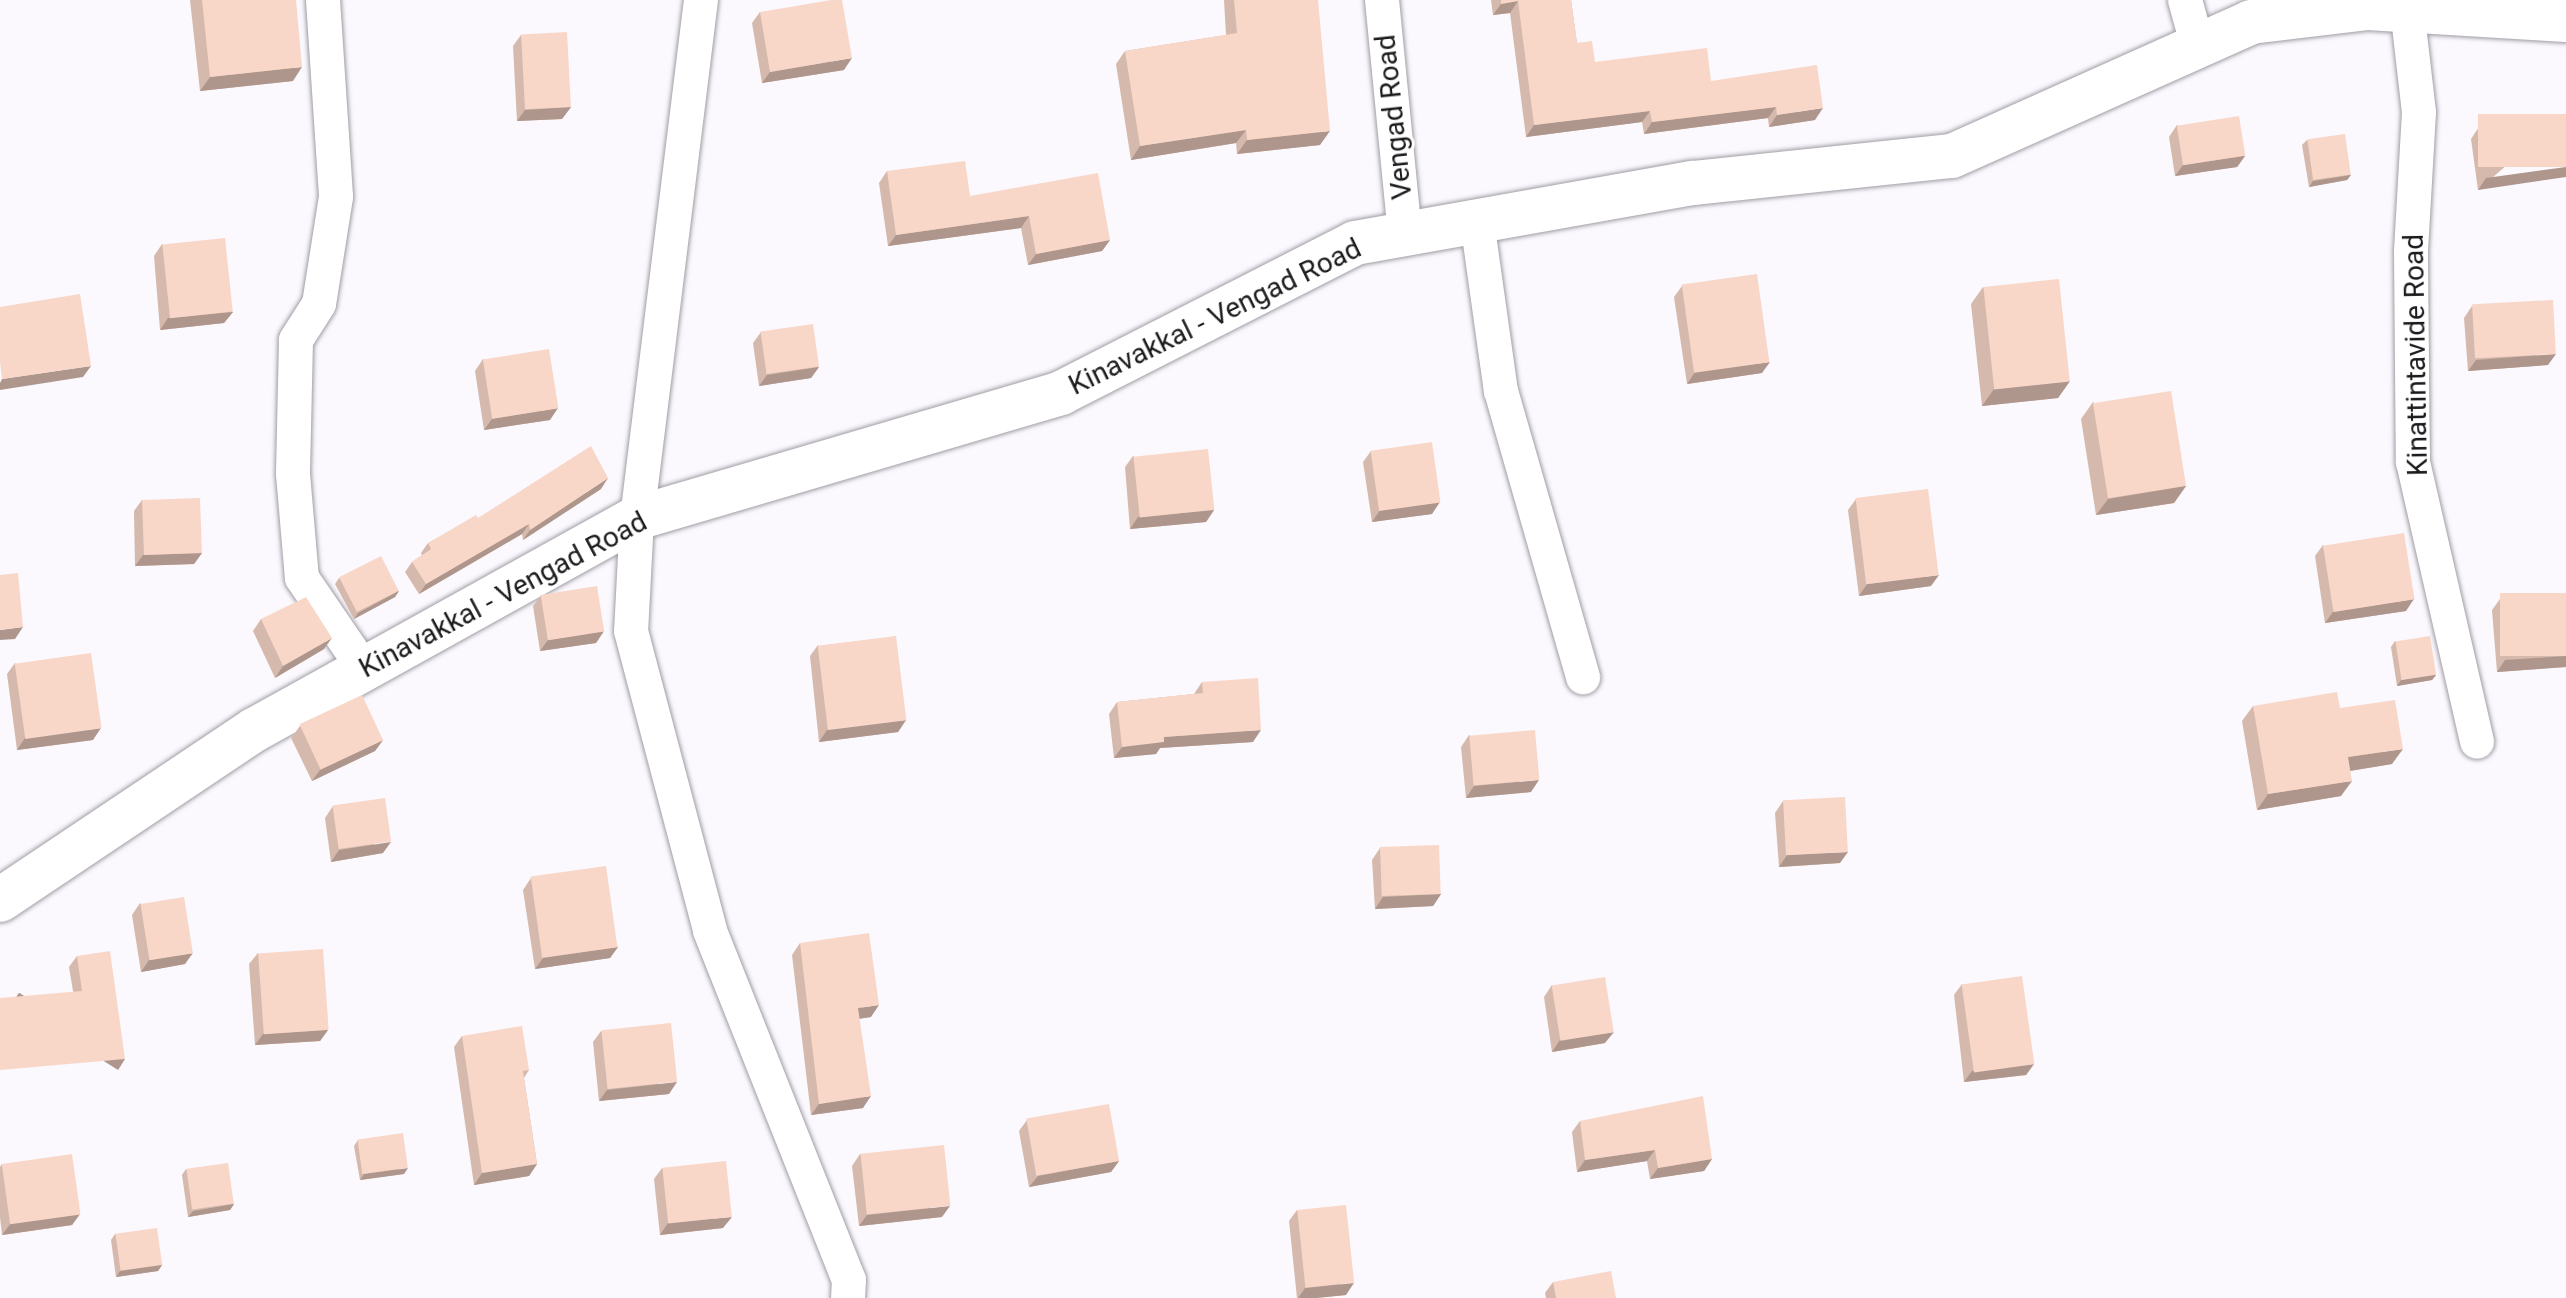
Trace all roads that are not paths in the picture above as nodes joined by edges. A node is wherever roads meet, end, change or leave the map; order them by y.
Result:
1 (323, 0) edge
2 (701, 0) edge
3 (1382, 0) edge
4 (2185, 0) edge
5 (2406, 5) edge
6 (2566, 20) edge
7 (2198, 47) junction
8 (1477, 221) junction
9 (1405, 234) junction
10 (637, 518) junction
11 (364, 669) junction
12 (1583, 677) dead end
13 (2477, 742) dead end
14 (0, 900) edge
15 (848, 1298) edge

1 - 11 street
2 - 10 street
3 - 9 street, Vengad Road
4 - 7 street
5 - 6 main road, Kinavakkal - Vengad Road
5 - 7 main road, Kinavakkal - Vengad Road
5 - 13 street, Kinattintavide Road
7 - 8 main road, Kinavakkal - Vengad Road
8 - 9 main road, Kinavakkal - Vengad Road
8 - 12 street
9 - 10 main road, Kinavakkal - Vengad Road
10 - 11 main road, Kinavakkal - Vengad Road
10 - 15 street
11 - 14 main road, Kinavakkal - Vengad Road

